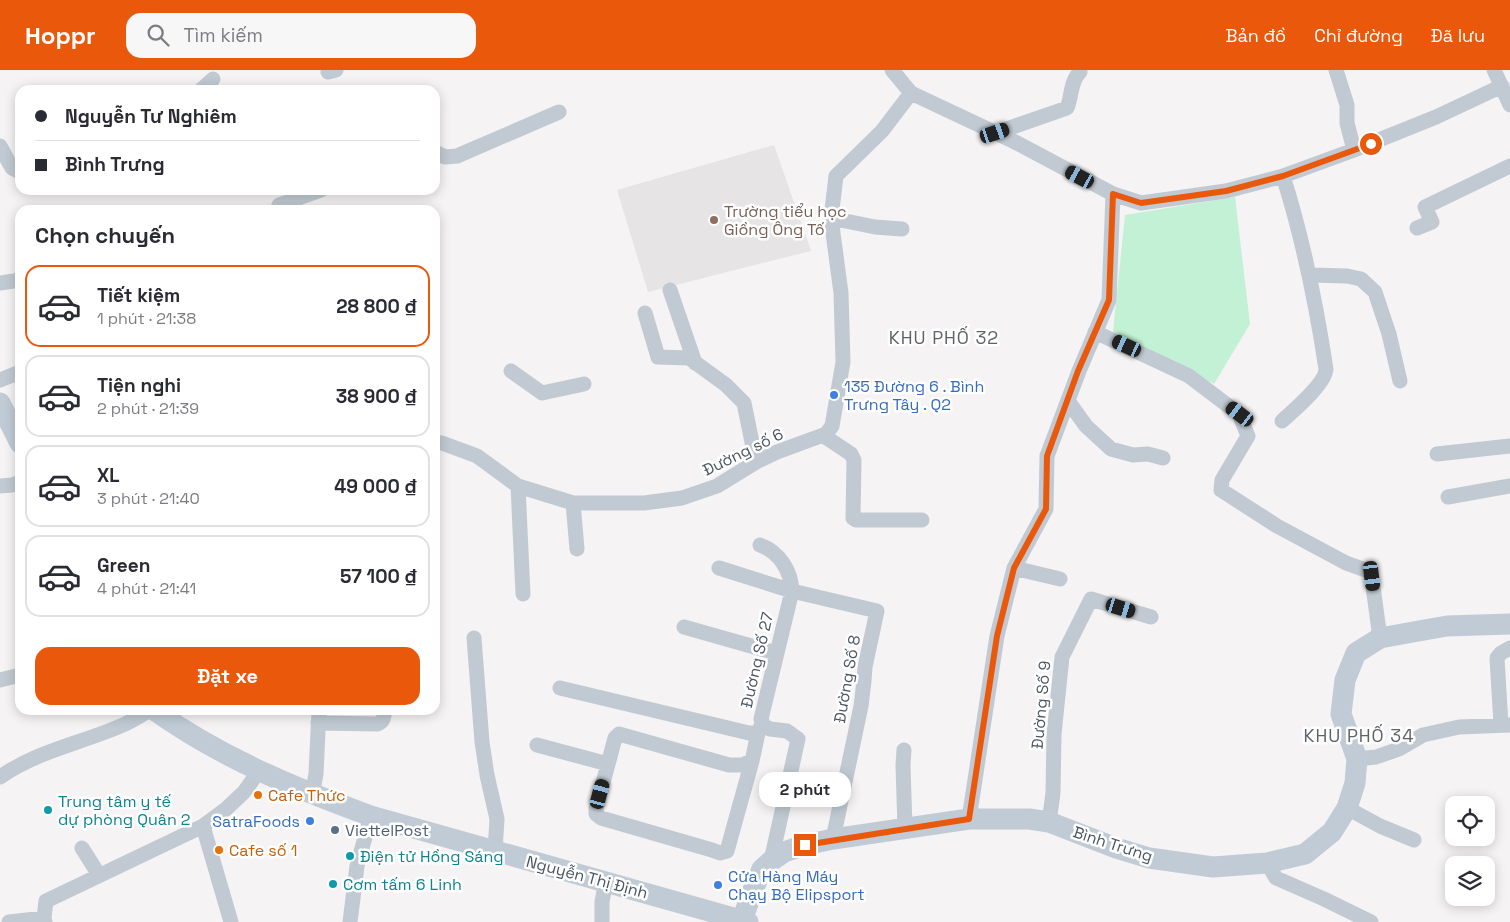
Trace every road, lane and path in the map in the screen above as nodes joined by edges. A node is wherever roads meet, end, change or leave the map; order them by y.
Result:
1 (892, 70) edge
2 (1336, 70) edge
3 (1494, 70) edge
4 (1080, 72) dead end
5 (214, 79) dead end
6 (207, 85) edge
7 (1502, 86) junction
8 (911, 93) junction
9 (1510, 105) edge
10 (559, 112) dead end
11 (995, 133) junction
12 (0, 146) edge
13 (1354, 150) junction
14 (440, 154) edge
15 (1510, 166) edge
16 (15, 170) edge
17 (1283, 176) junction
18 (1113, 194) junction
19 (307, 195) edge
20 (279, 205) dead end
21 (831, 218) junction
22 (1417, 228) dead end
23 (902, 229) dead end
24 (1310, 275) junction
25 (15, 281) edge
26 (0, 283) edge
27 (670, 290) dead end
28 (645, 313) dead end
29 (1095, 332) junction
30 (695, 363) junction
31 (511, 371) dead end
32 (15, 374) edge
33 (0, 380) edge
34 (1400, 381) dead end
35 (584, 384) dead end
36 (1068, 400) junction
37 (0, 403) edge
38 (1282, 421) dead end
39 (15, 433) edge
40 (826, 434) junction
41 (440, 443) edge
42 (1510, 446) edge
43 (1437, 454) dead end
44 (1163, 458) dead end
45 (756, 462) junction
46 (15, 484) edge
47 (0, 486) edge
48 (518, 486) junction
49 (1510, 486) edge
50 (1448, 497) dead end
51 (573, 503) junction
52 (922, 520) dead end
53 (760, 545) dead end
54 (577, 549) dead end
55 (719, 568) dead end
56 (1014, 568) junction
57 (1060, 579) dead end
58 (792, 590) junction
59 (523, 594) dead end
60 (1151, 617) dead end
61 (1510, 624) edge
62 (684, 627) dead end
63 (474, 638) dead end
64 (1380, 638) junction
65 (1510, 648) edge
66 (776, 653) junction
67 (15, 676) edge
68 (0, 680) edge
69 (560, 688) dead end
70 (141, 715) edge
71 (161, 715) edge
72 (384, 715) edge
73 (319, 716) edge
74 (1505, 725) edge
75 (760, 728) junction
76 (538, 746) dead end
77 (904, 750) dead end
78 (1358, 759) junction
79 (752, 761) junction
80 (608, 764) junction
81 (259, 771) junction
82 (0, 777) edge
83 (312, 794) junction
84 (1346, 808) junction
85 (370, 816) junction
86 (969, 819) junction
87 (1049, 822) junction
88 (203, 826) junction
89 (905, 829) junction
90 (833, 840) junction
91 (1414, 840) dead end
92 (82, 848) dead end
93 (495, 851) junction
94 (771, 861) junction
95 (1267, 863) junction
96 (99, 875) junction
97 (606, 881) junction
98 (44, 920) edge
99 (745, 921) edge
100 (10, 922) edge
101 (231, 922) edge
102 (350, 922) edge
103 (602, 922) edge
104 (1371, 922) edge

1 - 8 street
2 - 13 street
3 - 7 street
4 - 11 street
5 - 6 street
7 - 9 street
7 - 13 street
8 - 11 street
8 - 21 street
10 - 14 street
11 - 18 street
12 - 16 street
13 - 17 street
15 - 22 street
17 - 18 street
17 - 24 street
18 - 29 street
19 - 20 street
21 - 23 street
21 - 40 street
24 - 34 street
24 - 38 street
25 - 26 street
27 - 30 street
28 - 30 street
29 - 36 street
29 - 64 street
30 - 45 street
31 - 35 street
32 - 33 street
36 - 44 street
36 - 56 street
37 - 39 street
40 - 45 street, Đường số 6
40 - 52 street
41 - 48 street, Đường số 6
42 - 43 street
45 - 51 street, Đường số 6
46 - 47 street
48 - 51 street, Đường số 6
48 - 59 street
49 - 50 street
51 - 54 street
53 - 58 street
55 - 58 street
56 - 57 street
56 - 86 street
58 - 66 street, Đường Số 27
58 - 90 street, Đường Số 8
60 - 87 street, Đường Số 9
61 - 64 street
62 - 66 street
63 - 93 street
64 - 78 street, Bình Trưng
65 - 74 street
66 - 75 street, Đường Số 27
67 - 68 street
69 - 75 street
70 - 82 street
71 - 81 street, Nguyễn Thị Định
72 - 73 street
73 - 83 street
74 - 78 street
75 - 79 street
75 - 94 street, Đường Số 27
76 - 80 street
77 - 89 street
78 - 84 street, Bình Trưng
79 - 80 street
79 - 80 street
81 - 83 street, Nguyễn Thị Định
81 - 88 street
83 - 85 street, Nguyễn Thị Định
84 - 91 street
84 - 95 street, Bình Trưng
85 - 93 street, Nguyễn Thị Định
85 - 102 street
86 - 87 street, Bình Trưng
86 - 89 street, Bình Trưng
87 - 95 street, Bình Trưng
88 - 96 street
88 - 101 street
89 - 90 street, Bình Trưng
90 - 94 street, Bình Trưng
92 - 96 street
93 - 97 street, Nguyễn Thị Định
94 - 99 street, Bình Trưng
95 - 104 street
96 - 98 street
97 - 99 street, Nguyễn Thị Định
97 - 103 street
98 - 100 street

